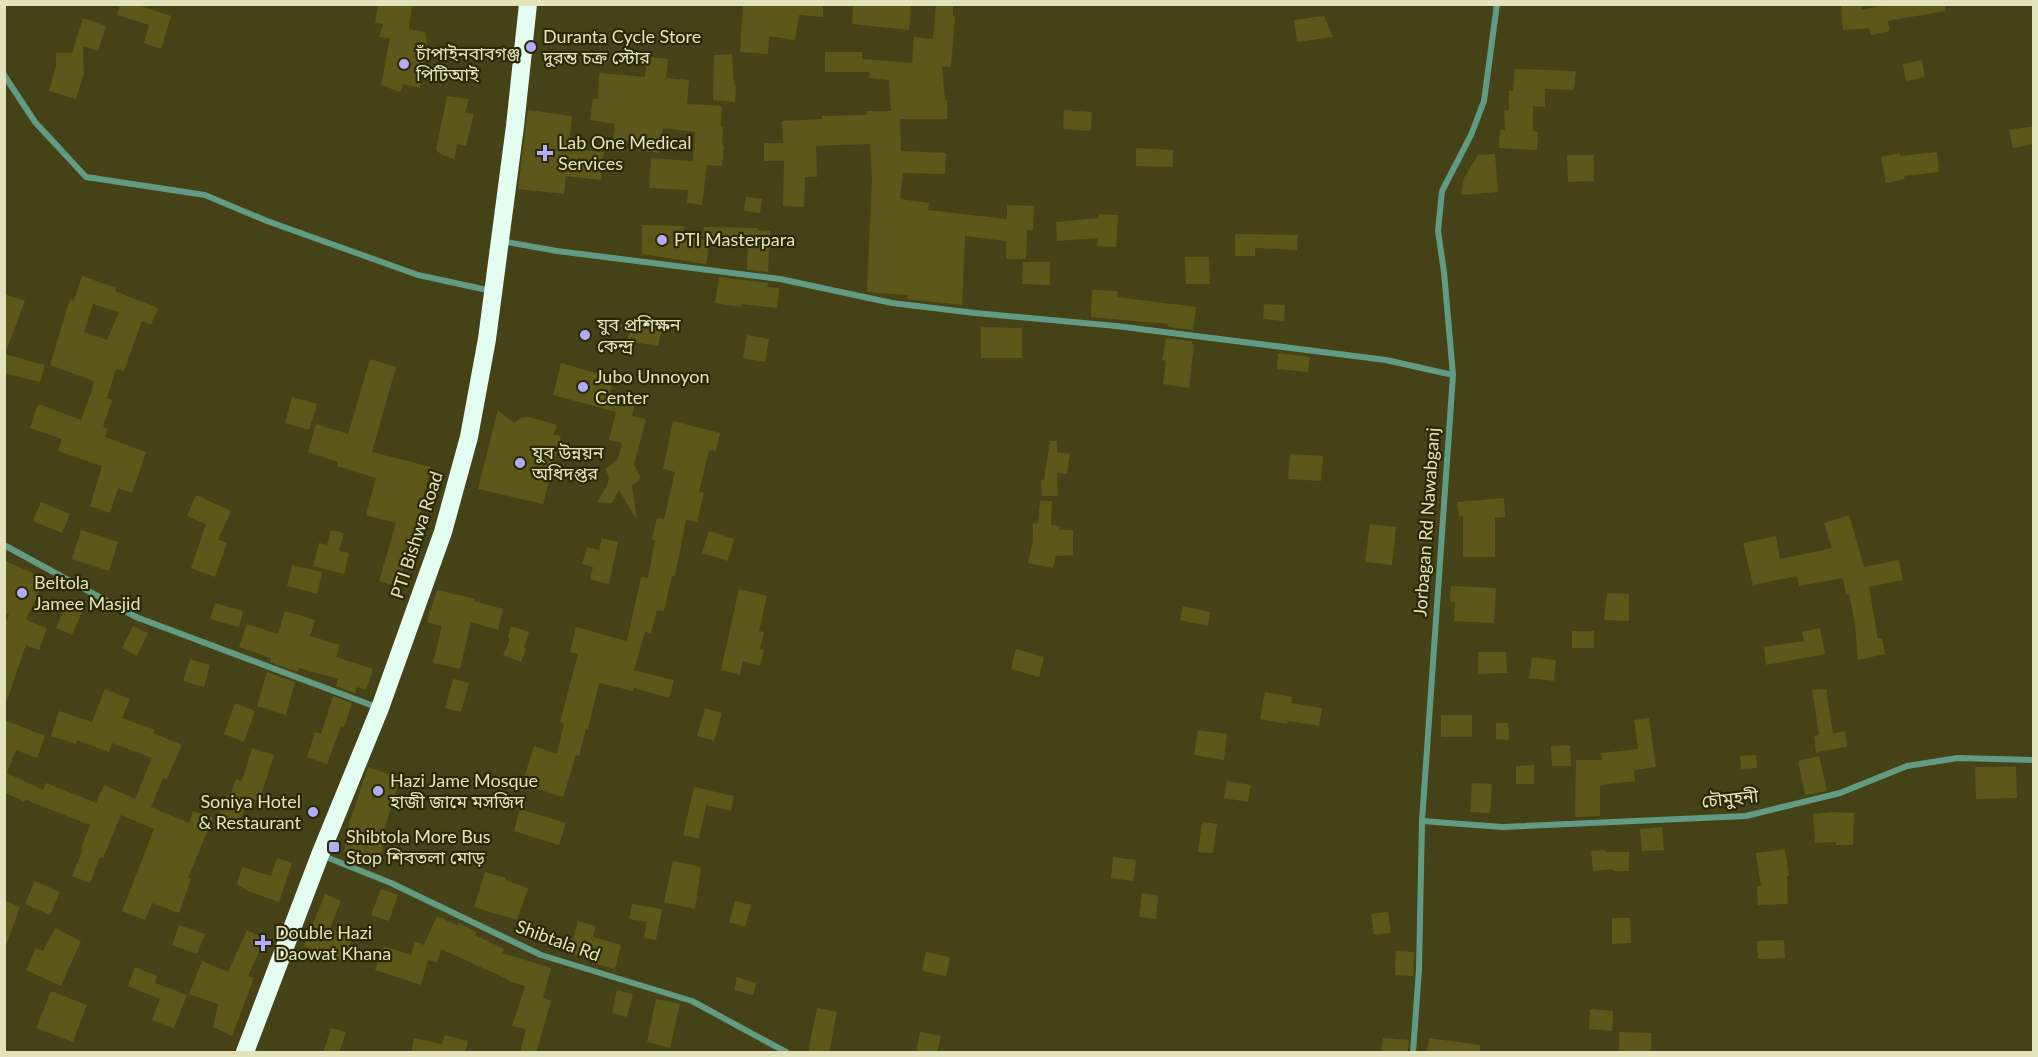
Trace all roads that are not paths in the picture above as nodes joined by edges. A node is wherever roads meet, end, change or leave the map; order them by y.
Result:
1 (528, 4) edge
2 (1497, 4) edge
3 (4, 75) edge
4 (499, 240) junction
5 (493, 291) junction
6 (1453, 375) junction
7 (4, 545) edge
8 (380, 708) junction
9 (2034, 760) edge
10 (1422, 821) junction
11 (320, 855) junction
12 (245, 1053) edge
13 (786, 1053) edge
14 (1413, 1053) edge

1 - 4 highway, PTI Bishwa Road
2 - 6 street, Jorbagan Rd Nawabganj
3 - 5 street
4 - 5 highway, PTI Bishwa Road
4 - 6 street
5 - 8 highway, PTI Bishwa Road
6 - 10 street, Jorbagan Rd Nawabganj
7 - 8 street
8 - 11 highway, PTI Bishwa Road
9 - 10 street, চৌমুহনী
10 - 14 street, Jorbagan Rd Nawabganj
11 - 12 highway, PTI Bishwa Road
11 - 13 street, Shibtala Rd

